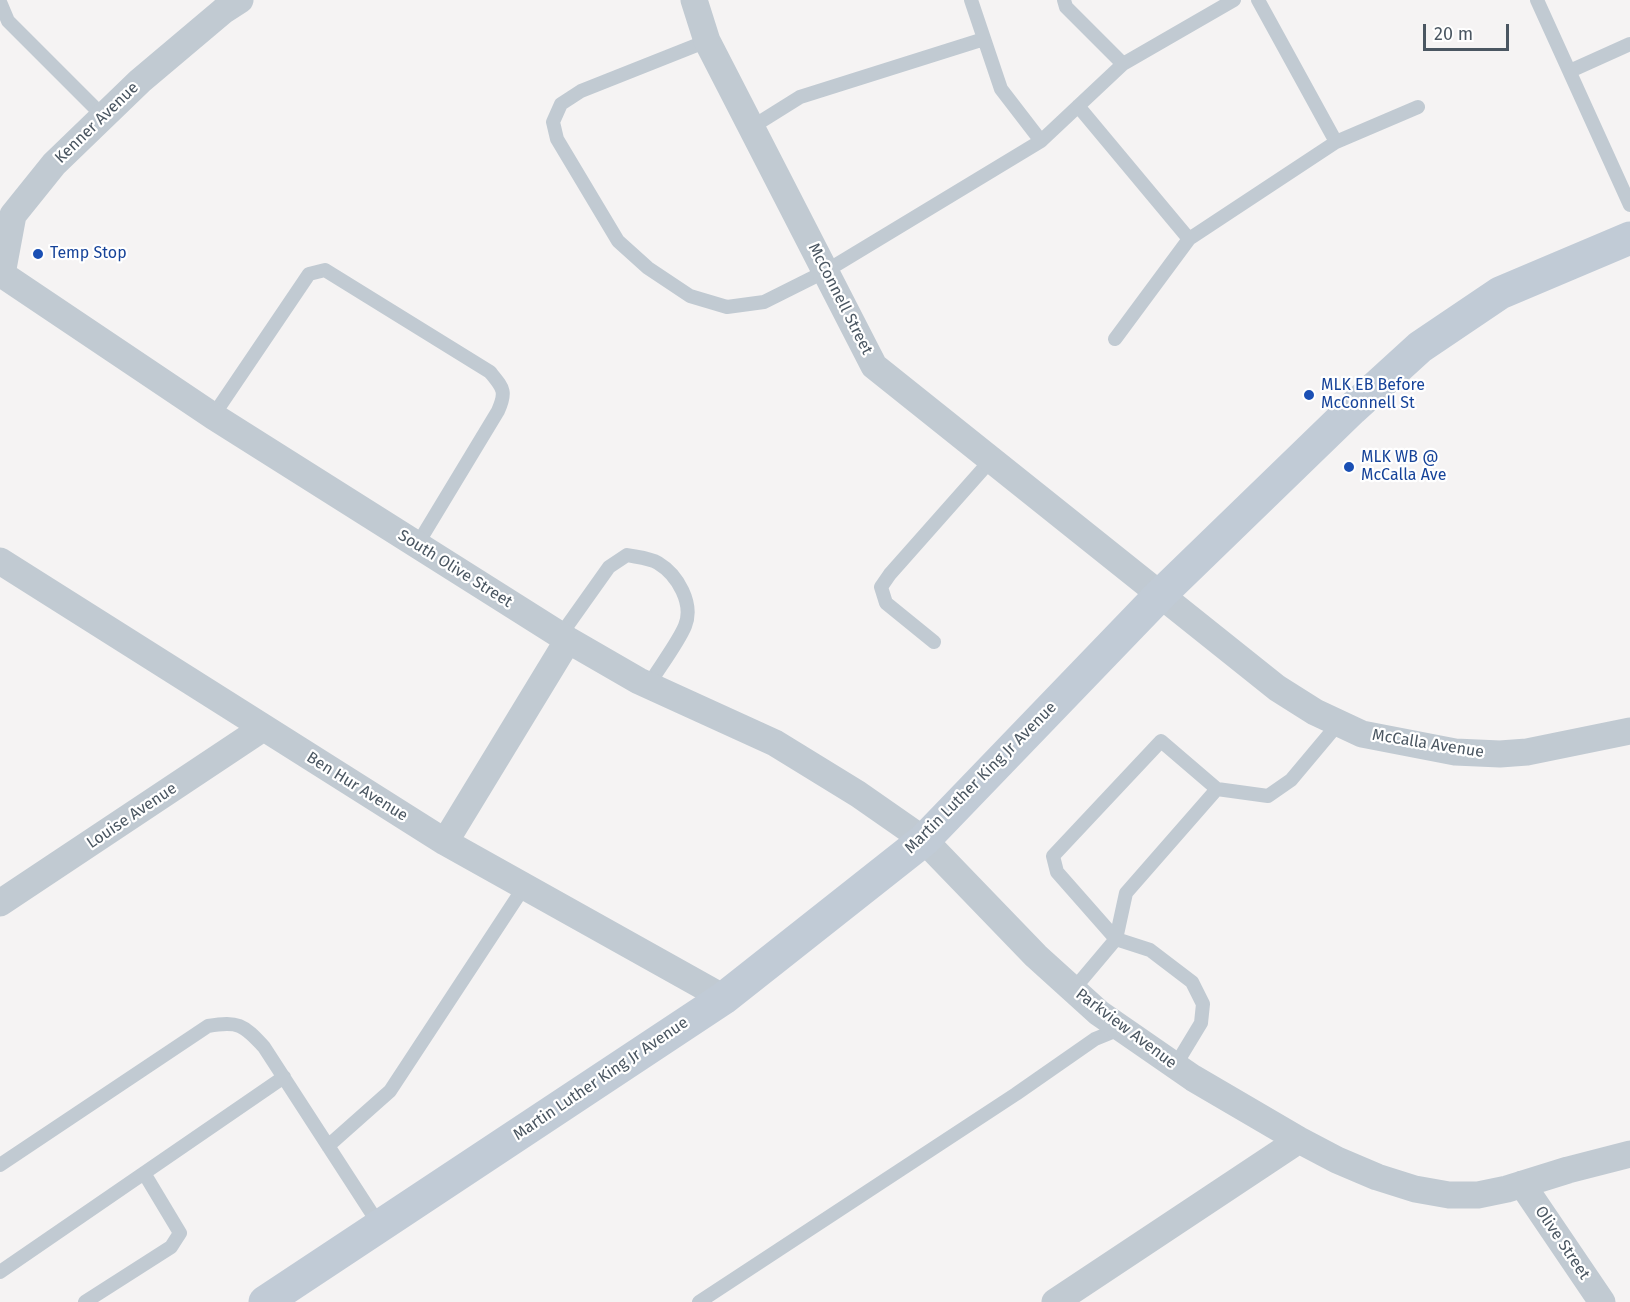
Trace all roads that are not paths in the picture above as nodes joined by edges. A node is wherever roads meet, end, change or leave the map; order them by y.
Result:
1 (240, 0) edge
2 (694, 0) edge
3 (971, 0) edge
4 (1064, 0) edge
5 (1234, 0) edge
6 (1258, 0) edge
7 (1537, 0) edge
8 (0, 2) edge
9 (984, 39) junction
10 (707, 41) junction
11 (1630, 44) edge
12 (1123, 64) junction
13 (1569, 71) junction
14 (1078, 106) junction
15 (1418, 107) dead end
16 (103, 117) junction
17 (752, 127) junction
18 (1041, 141) junction
19 (1336, 142) junction
20 (1630, 205) edge
21 (1630, 238) edge
22 (1189, 239) junction
23 (826, 271) junction
24 (1, 274) edge
25 (1115, 339) dead end
26 (213, 416) junction
27 (991, 460) junction
28 (417, 545) junction
29 (0, 561) edge
30 (1160, 595) junction
31 (564, 638) junction
32 (934, 642) dead end
33 (648, 686) junction
34 (1338, 724) junction
35 (264, 728) junction
36 (1630, 730) edge
37 (1217, 789) junction
38 (924, 840) junction
39 (445, 842) junction
40 (524, 887) junction
41 (0, 903) edge
42 (1116, 939) junction
43 (1073, 990) junction
44 (724, 998) junction
45 (1122, 1028) junction
46 (1175, 1066) junction
47 (284, 1077) junction
48 (1299, 1140) junction
49 (328, 1146) junction
50 (1630, 1154) edge
51 (0, 1165) edge
52 (144, 1173) junction
53 (1522, 1184) junction
54 (380, 1226) junction
55 (0, 1272) edge
56 (85, 1302) edge
57 (265, 1302) edge
58 (699, 1302) edge
59 (1054, 1302) edge
60 (1602, 1302) edge

1 - 16 street, Kenner Avenue
2 - 10 street, McConnell Street
3 - 9 lane
4 - 12 lane
5 - 12 lane
6 - 19 lane
7 - 13 lane
8 - 16 lane
9 - 17 lane
9 - 18 lane
10 - 17 street, McConnell Street
10 - 23 lane
11 - 13 lane
12 - 14 lane
13 - 20 lane
14 - 18 lane
14 - 22 lane
15 - 19 lane
16 - 24 street, Kenner Avenue
17 - 23 street, McConnell Street
18 - 23 lane
19 - 22 lane
21 - 30 main road, Martin Luther King Jr Avenue
22 - 25 lane
23 - 27 street, McConnell Street
24 - 26 street, South Olive Street
26 - 28 street, South Olive Street
26 - 28 lane
27 - 30 street, McConnell Street
27 - 32 lane
28 - 31 street, South Olive Street
29 - 35 street, Ben Hur Avenue
30 - 34 street, McCalla Avenue
30 - 38 main road, Martin Luther King Jr Avenue
31 - 33 street, South Olive Street
31 - 33 lane
31 - 39 street
33 - 38 street, South Olive Street
34 - 36 street, McCalla Avenue
34 - 37 lane
35 - 39 street, Ben Hur Avenue
35 - 41 street, Louise Avenue
37 - 42 lane
37 - 42 lane
38 - 43 street, Parkview Avenue
38 - 44 main road, Martin Luther King Jr Avenue
39 - 40 street, Ben Hur Avenue
40 - 44 street, Ben Hur Avenue
40 - 49 lane
42 - 43 lane
42 - 46 lane
43 - 45 street, Parkview Avenue
44 - 54 main road, Martin Luther King Jr Avenue
45 - 46 street, Parkview Avenue
45 - 58 lane
46 - 48 street, Parkview Avenue
47 - 49 lane
47 - 51 lane
47 - 52 lane
48 - 53 street, Parkview Avenue
48 - 59 street
49 - 54 lane
50 - 53 street, Parkview Avenue
52 - 55 lane
52 - 56 lane
53 - 60 street, Olive Street
54 - 57 main road, Martin Luther King Jr Avenue

